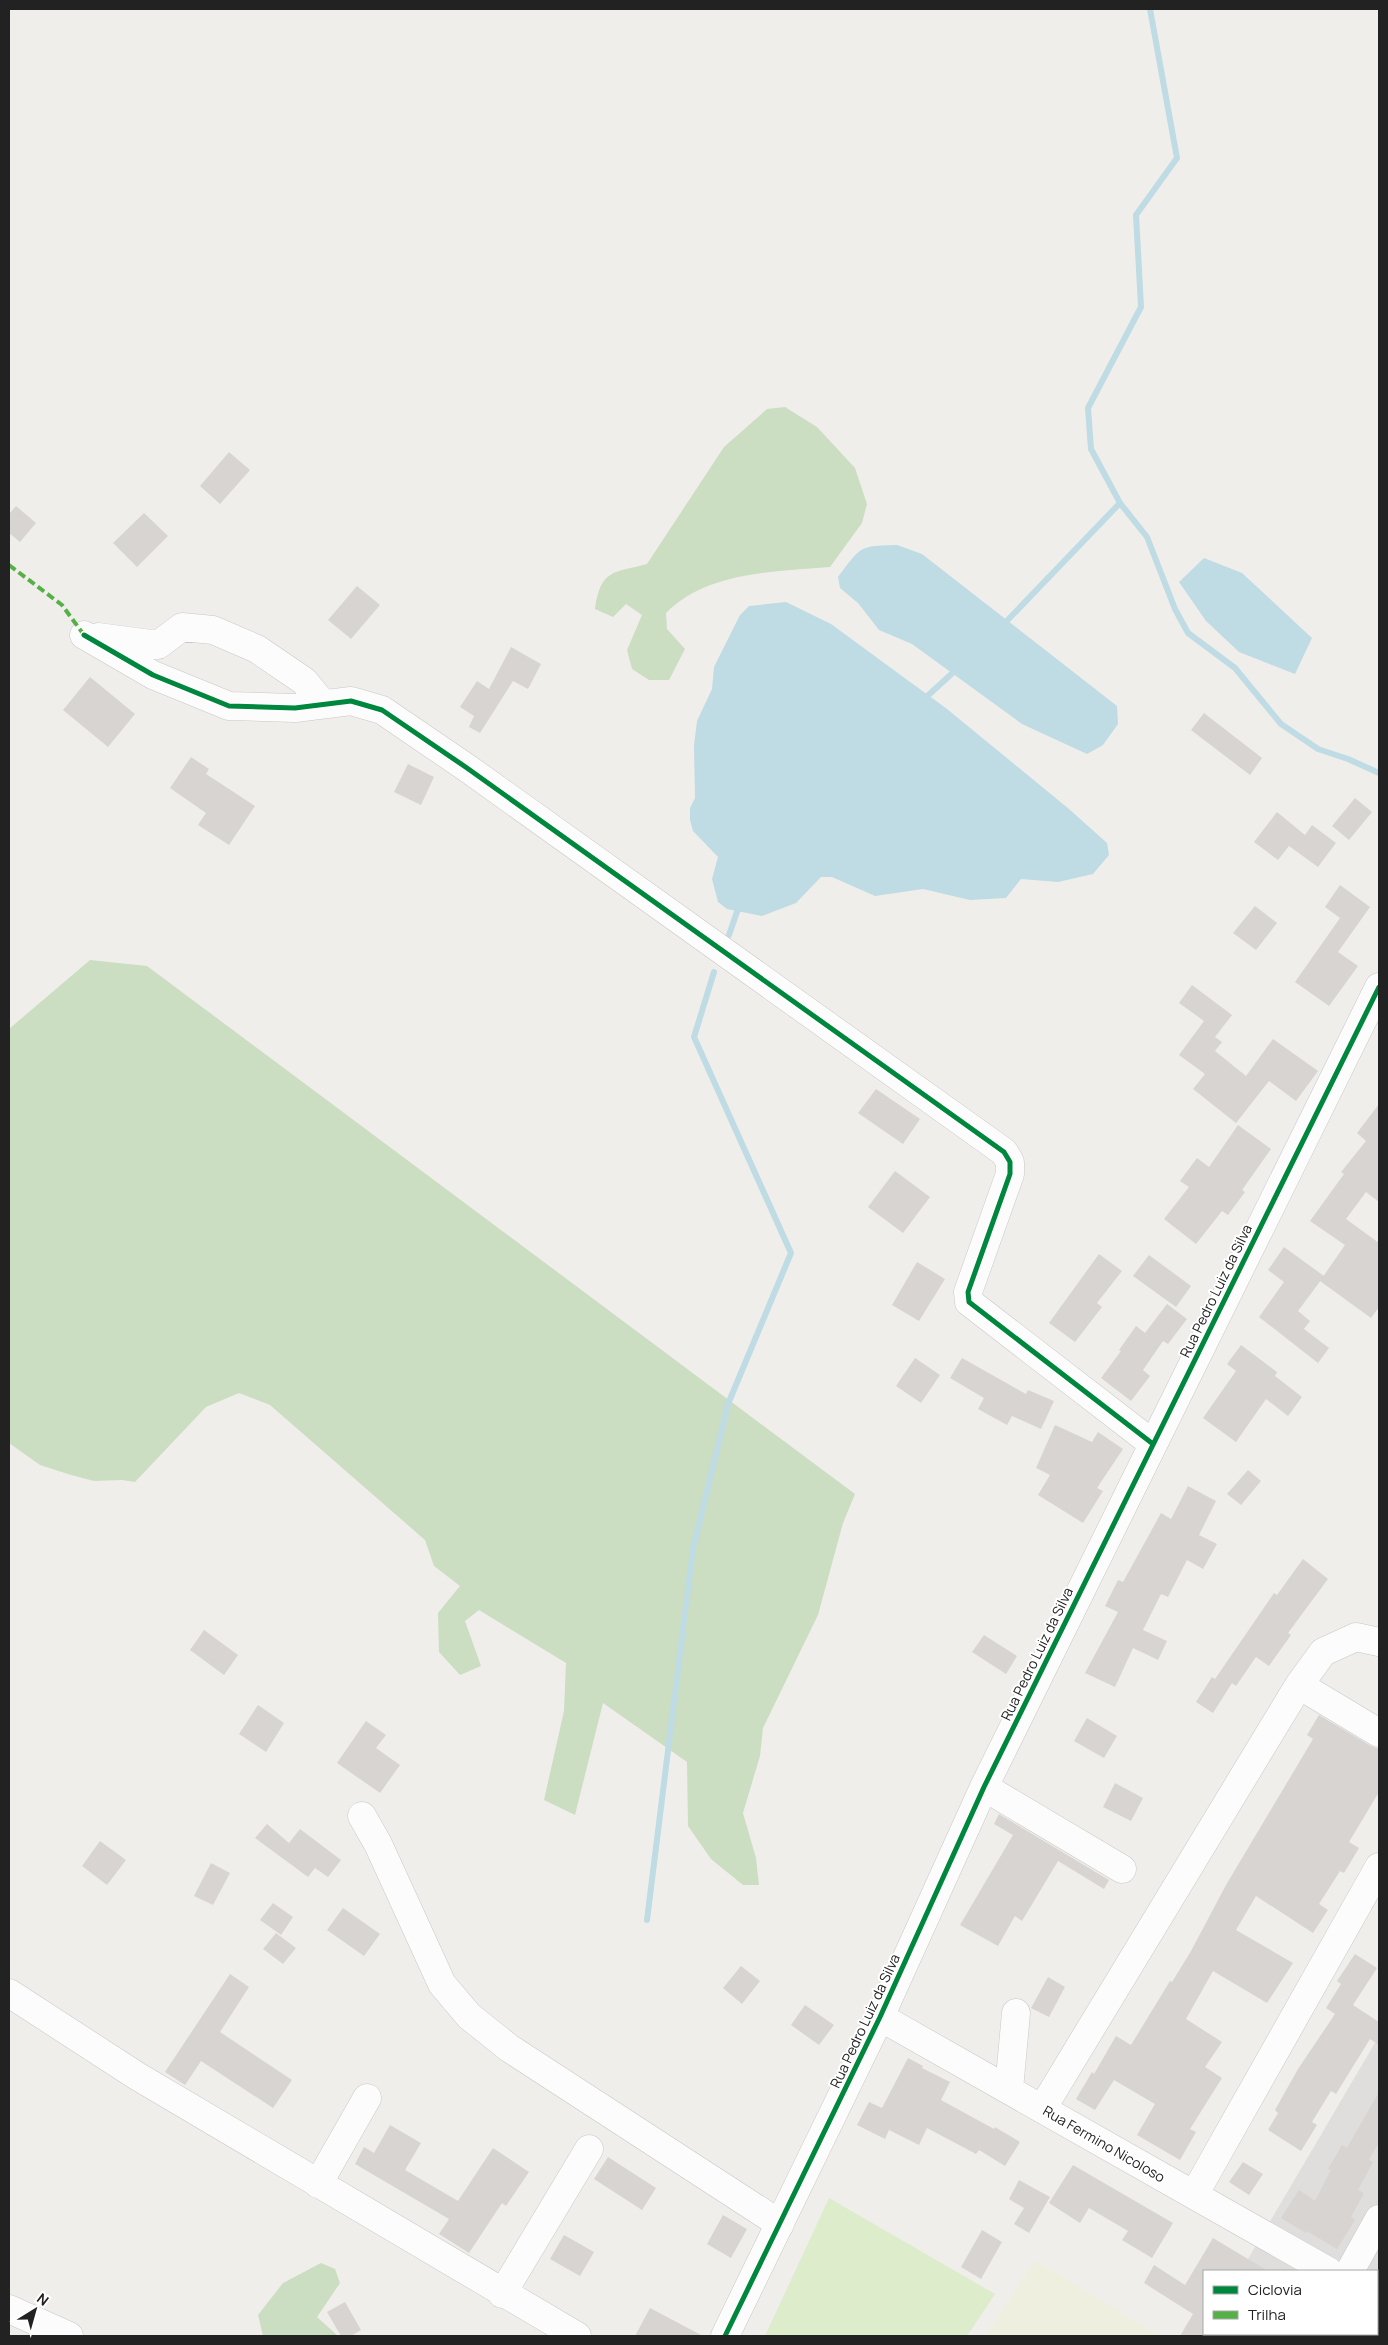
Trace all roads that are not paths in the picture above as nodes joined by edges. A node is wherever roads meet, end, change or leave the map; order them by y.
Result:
1 (323, 704) junction
2 (1379, 987) edge
3 (1153, 1444) junction
4 (1379, 1642) edge
5 (1299, 1685) junction
6 (1379, 1733) edge
7 (984, 1787) junction
8 (362, 1816) dead end
9 (1379, 1868) edge
10 (1122, 1869) dead end
11 (9, 1993) edge
12 (1016, 2014) dead end
13 (880, 2017) junction
14 (1009, 2090) junction
15 (367, 2098) dead end
16 (1042, 2108) junction
17 (589, 2149) dead end
18 (318, 2184) junction
19 (1194, 2195) junction
20 (1379, 2219) edge
21 (780, 2224) junction
22 (1326, 2270) edge
23 (1351, 2270) edge
24 (502, 2294) junction
25 (9, 2308) edge
26 (69, 2336) edge
27 (577, 2336) edge
28 (725, 2336) edge

1 - 1 street
1 - 3 street
2 - 3 street, Rua Pedro Luiz da Silva
3 - 7 street, Rua Pedro Luiz da Silva
4 - 5 street
5 - 6 street
5 - 16 street
7 - 10 street
7 - 13 street, Rua Pedro Luiz da Silva
8 - 21 street
9 - 19 street
11 - 18 street
12 - 14 street
13 - 14 street, Rua Fermino Nicoloso
13 - 21 street, Rua Pedro Luiz da Silva
14 - 16 street, Rua Fermino Nicoloso
15 - 18 street
16 - 19 street, Rua Fermino Nicoloso
17 - 24 street
18 - 24 street
19 - 22 street, Rua Fermino Nicoloso
20 - 23 street
21 - 28 street, Rua Pedro Luiz da Silva
24 - 27 street
25 - 26 street

